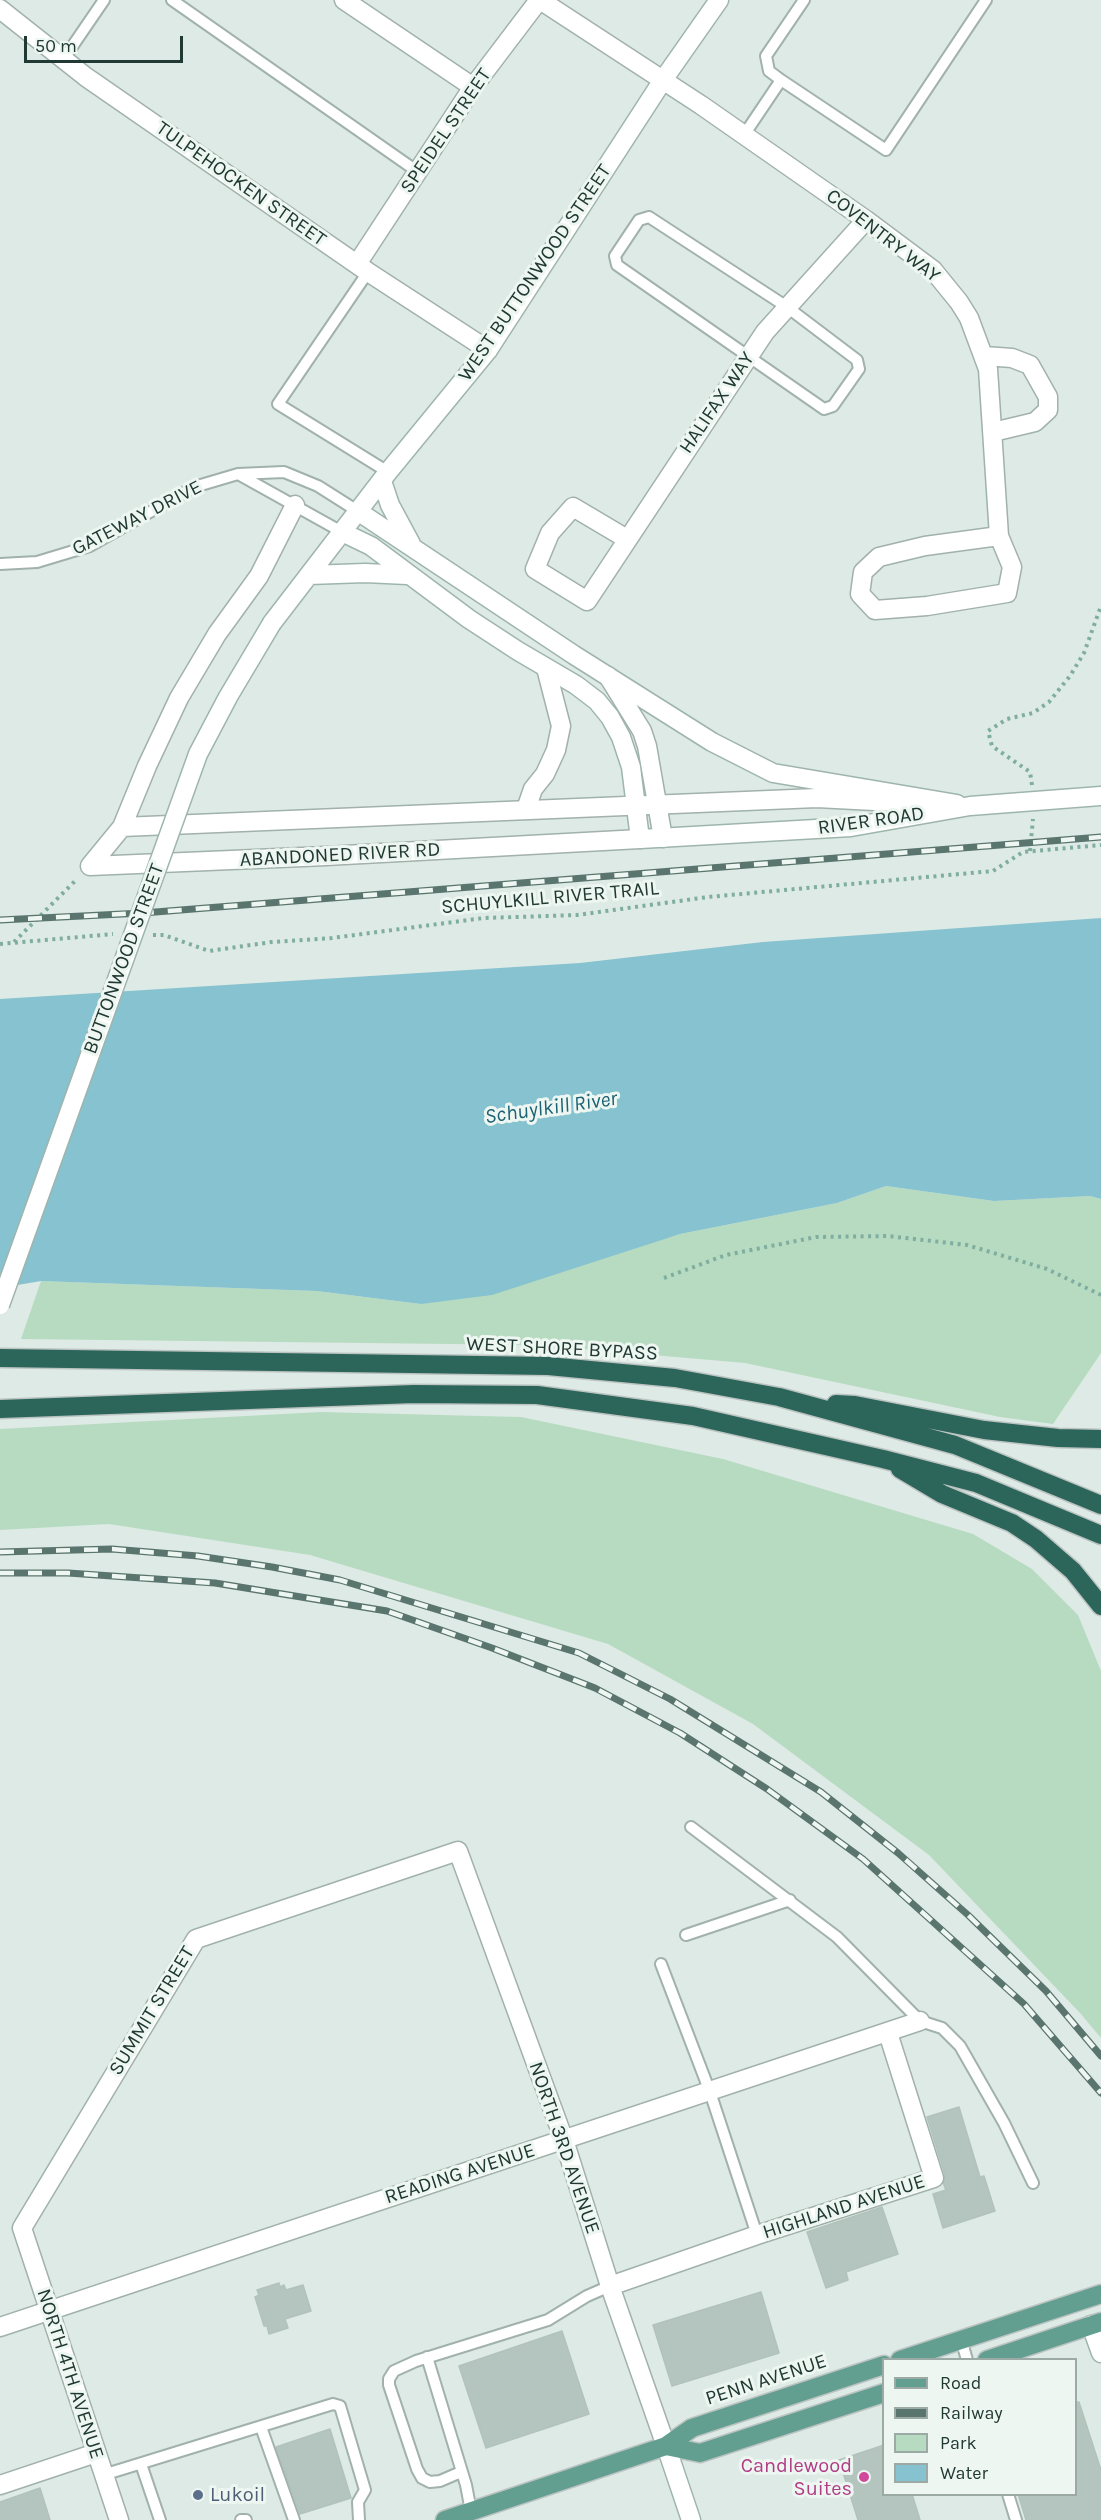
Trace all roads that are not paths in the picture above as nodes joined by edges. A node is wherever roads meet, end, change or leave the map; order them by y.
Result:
1 (104, 0) edge
2 (172, 0) edge
3 (344, 0) edge
4 (540, 0) edge
5 (719, 0) edge
6 (804, 0) edge
7 (986, 0) edge
8 (0, 9) edge
9 (63, 60) junction
10 (663, 80) junction
11 (781, 80) junction
12 (473, 87) junction
13 (744, 135) junction
14 (418, 172) junction
15 (866, 219) junction
16 (363, 268) junction
17 (787, 307) junction
18 (488, 350) junction
19 (984, 356) junction
20 (748, 357) junction
21 (993, 432) junction
22 (238, 474) junction
23 (385, 477) junction
24 (295, 505) junction
25 (359, 512) junction
26 (342, 532) junction
27 (999, 536) junction
28 (627, 539) junction
29 (414, 548) junction
30 (0, 564) edge
31 (309, 575) junction
32 (407, 575) junction
33 (272, 623) joint
34 (546, 668) junction
35 (608, 676) junction
36 (1101, 796) edge
37 (659, 804) junction
38 (636, 805) junction
39 (970, 806) junction
40 (526, 809) junction
41 (122, 827) junction
42 (663, 838) junction
43 (640, 839) junction
44 (0, 1305) edge
45 (0, 1359) edge
46 (797, 1402) junction
47 (0, 1409) edge
48 (1101, 1439) edge
49 (883, 1459) junction
50 (1101, 1505) edge
51 (1101, 1534) edge
52 (1101, 1606) edge
53 (691, 1827) dead end
54 (458, 1851) joint
55 (790, 1900) junction
56 (686, 1935) dead end
57 (661, 1964) dead end
58 (920, 2021) junction
59 (888, 2033) junction
60 (710, 2092) junction
61 (564, 2140) junction
62 (1033, 2183) dead end
63 (21, 2228) joint
64 (758, 2235) junction
65 (610, 2286) junction
66 (1101, 2294) edge
67 (48, 2311) junction
68 (1096, 2324) edge
69 (0, 2327) edge
70 (961, 2339) junction
71 (1101, 2353) edge
72 (427, 2357) junction
73 (906, 2358) edge
74 (966, 2358) edge
75 (993, 2358) edge
76 (882, 2366) edge
77 (882, 2394) edge
78 (261, 2427) junction
79 (666, 2446) junction
80 (96, 2453) junction
81 (141, 2464) junction
82 (461, 2472) junction
83 (103, 2475) junction
84 (0, 2485) edge
85 (1009, 2496) edge
86 (471, 2511) junction
87 (119, 2520) edge
88 (160, 2520) edge
89 (294, 2520) edge
90 (358, 2520) edge
91 (445, 2520) edge
92 (691, 2520) edge
93 (1016, 2520) edge

1 - 9 lane
2 - 14 lane
3 - 12 street
4 - 10 street, COVENTRY WAY
4 - 12 street, SPEIDEL STREET
5 - 10 street, WEST BUTTONWOOD STREET
6 - 11 lane
7 - 11 lane
8 - 9 street, TULPEHOCKEN STREET
9 - 16 street, TULPEHOCKEN STREET
10 - 13 street, COVENTRY WAY
10 - 18 street, WEST BUTTONWOOD STREET
11 - 13 lane
12 - 14 street, SPEIDEL STREET
13 - 15 street, COVENTRY WAY
14 - 16 street, SPEIDEL STREET
15 - 17 street, HALIFAX WAY
15 - 19 street, COVENTRY WAY
16 - 18 street, TULPEHOCKEN STREET
16 - 23 lane
17 - 20 street, HALIFAX WAY
17 - 20 lane
17 - 20 lane
18 - 23 street, WEST BUTTONWOOD STREET
19 - 21 street, COVENTRY WAY
19 - 21 street
20 - 28 street, HALIFAX WAY
21 - 27 street, COVENTRY WAY
22 - 24 lane
22 - 25 lane, GATEWAY DRIVE
22 - 30 lane, GATEWAY DRIVE
23 - 25 street, WEST BUTTONWOOD STREET
23 - 29 street
24 - 26 lane
24 - 41 street
25 - 26 street, WEST BUTTONWOOD STREET
25 - 29 street
26 - 31 street, WEST BUTTONWOOD STREET
26 - 32 street
27 - 27 street, COVENTRY WAY
28 - 28 street, HALIFAX WAY
29 - 35 street
31 - 32 street
31 - 33 street, WEST BUTTONWOOD STREET
32 - 34 street
33 - 44 street, BUTTONWOOD STREET, bridge
34 - 38 street
34 - 40 street
35 - 37 street
35 - 39 street
36 - 39 street, RIVER ROAD
37 - 38 street, ABANDONED RIVER RD
37 - 39 street, ABANDONED RIVER RD
37 - 42 street
38 - 40 street, ABANDONED RIVER RD
38 - 43 street
39 - 42 street, RIVER ROAD
40 - 41 street, ABANDONED RIVER RD
41 - 43 street, ABANDONED RIVER RD
42 - 43 street, RIVER ROAD
45 - 46 highway, WEST SHORE BYPASS
46 - 48 highway
46 - 50 highway, WEST SHORE BYPASS
47 - 49 highway
49 - 51 highway
49 - 52 highway
53 - 55 lane
54 - 61 street, NORTH 3RD AVENUE
54 - 63 street, SUMMIT STREET
55 - 56 lane
55 - 58 lane
57 - 60 lane
58 - 59 street, READING AVENUE
58 - 62 lane
59 - 60 street, READING AVENUE
59 - 64 street, HIGHLAND AVENUE
60 - 61 street, READING AVENUE
60 - 64 lane
61 - 65 street, NORTH 3RD AVENUE
61 - 67 street, READING AVENUE
63 - 67 street, NORTH 4TH AVENUE
64 - 65 street, HIGHLAND AVENUE
65 - 72 lane
65 - 79 street, NORTH 3RD AVENUE
66 - 70 main road
67 - 69 street, READING AVENUE
67 - 80 street, NORTH 4TH AVENUE
68 - 71 street
68 - 75 main road
70 - 73 main road
70 - 74 lane
72 - 82 lane
72 - 82 lane
76 - 79 main road, PENN AVENUE
77 - 79 main road
78 - 81 lane
78 - 89 lane
78 - 90 lane
79 - 86 main road, PENN AVENUE
79 - 92 street, NORTH 3RD AVENUE
80 - 83 street, NORTH 4TH AVENUE
80 - 84 street
81 - 83 lane
81 - 88 lane
82 - 86 lane
83 - 87 street, NORTH 4TH AVENUE
85 - 93 lane
86 - 91 main road, PENN AVENUE

